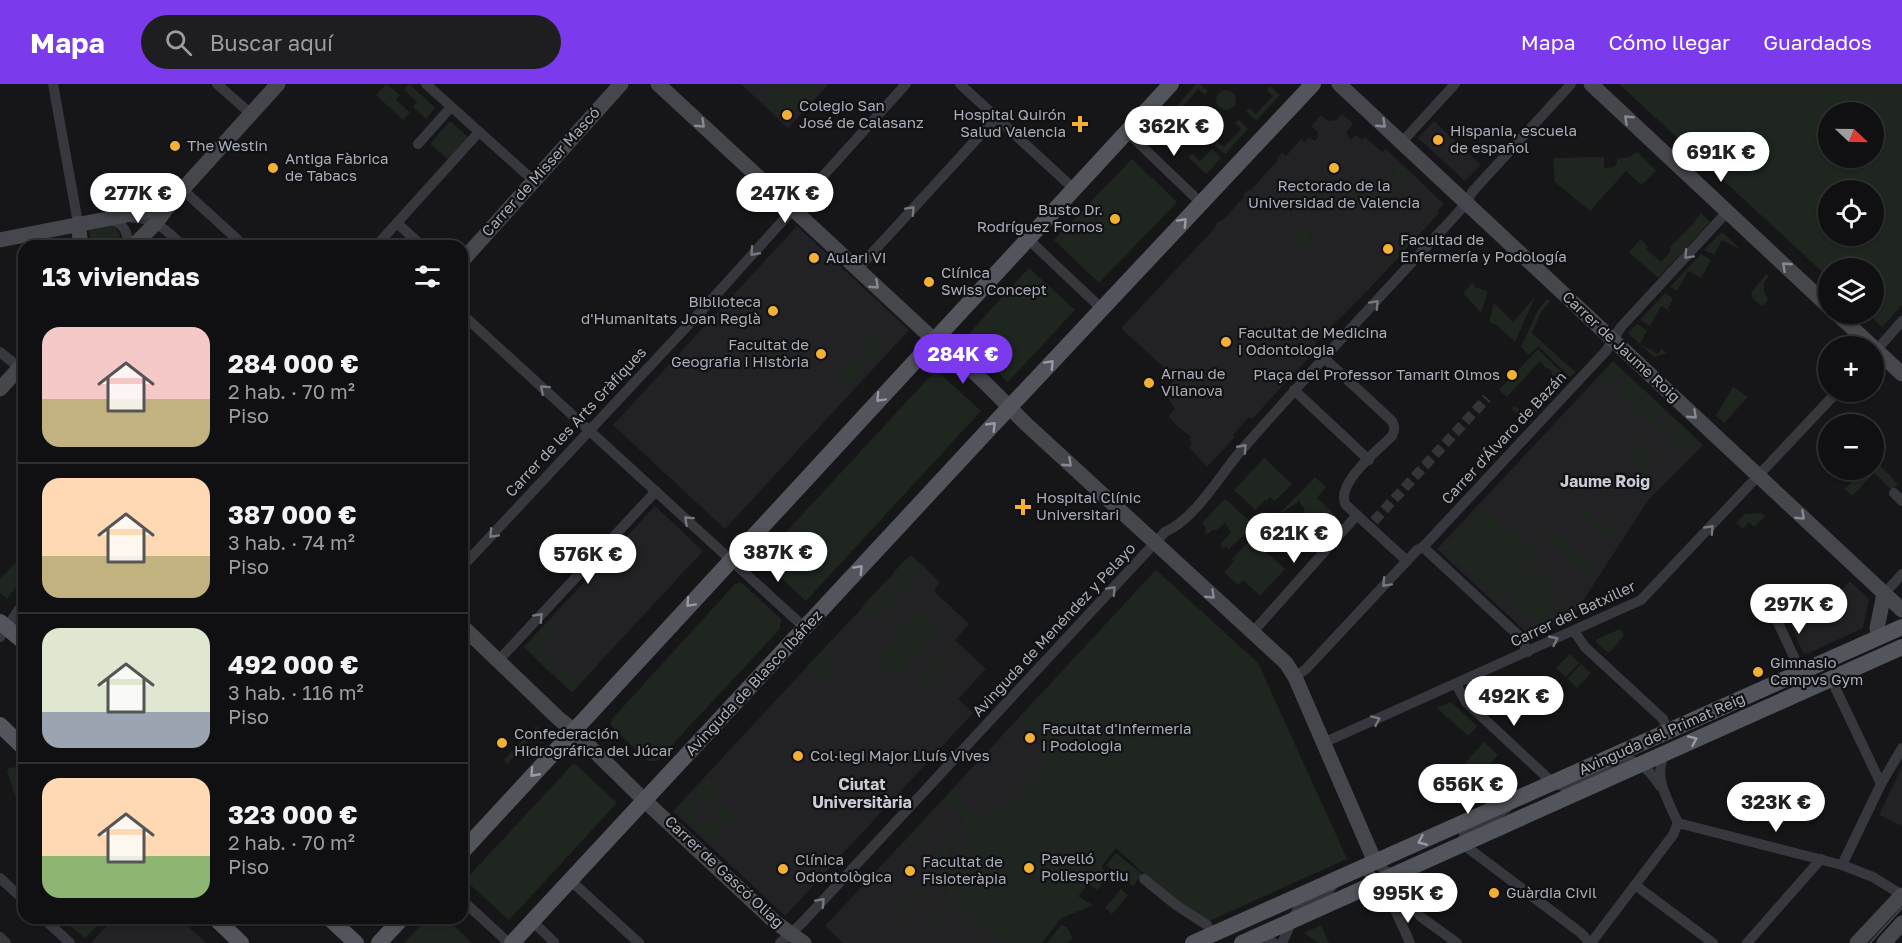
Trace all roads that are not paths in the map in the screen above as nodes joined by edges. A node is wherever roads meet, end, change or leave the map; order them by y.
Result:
1 (53, 84) edge
2 (217, 84) edge
3 (278, 84) edge
4 (426, 84) edge
5 (621, 84) edge
6 (658, 84) edge
7 (906, 84) edge
8 (960, 84) edge
9 (1171, 84) edge
10 (1313, 84) edge
11 (1339, 84) edge
12 (1455, 84) edge
13 (1571, 84) edge
14 (1591, 84) edge
15 (451, 107) junction
16 (251, 114) junction
17 (996, 118) junction
18 (479, 132) junction
19 (1127, 132) junction
20 (1402, 142) junction
21 (418, 144) dead end
22 (534, 181) junction
23 (1074, 189) junction
24 (177, 195) junction
25 (1201, 203) junction
26 (1466, 203) junction
27 (793, 208) junction
28 (1727, 212) junction
29 (102, 221) junction
30 (78, 223) junction
31 (156, 223) junction
32 (397, 223) junction
33 (1028, 239) junction
34 (0, 240) edge
35 (80, 240) edge
36 (126, 240) edge
37 (139, 240) edge
38 (176, 240) edge
39 (238, 240) edge
40 (381, 240) edge
41 (415, 240) edge
42 (468, 254) edge
43 (856, 267) junction
44 (1818, 297) edge
45 (1102, 309) junction
46 (468, 319) edge
47 (1902, 321) edge
48 (1848, 324) edge
49 (1860, 336) edge
50 (1884, 339) edge
51 (934, 340) junction
52 (1612, 340) junction
53 (0, 352) edge
54 (1324, 358) junction
55 (1884, 358) edge
56 (18, 363) edge
57 (18, 369) edge
58 (1902, 374) edge
59 (0, 389) edge
60 (1294, 390) junction
61 (1828, 402) edge
62 (1010, 407) junction
63 (589, 430) junction
64 (1369, 460) junction
65 (1759, 476) junction
66 (656, 491) junction
67 (1357, 515) junction
68 (1155, 543) junction
69 (1423, 547) junction
70 (731, 560) junction
71 (468, 561) edge
72 (1407, 561) junction
73 (1902, 574) edge
74 (1884, 594) junction
75 (1783, 596) dead end
76 (18, 609) edge
77 (1902, 610) edge
78 (1902, 627) edge
79 (2, 628) edge
80 (805, 628) junction
81 (1574, 631) junction
82 (468, 632) edge
83 (1252, 633) junction
84 (18, 638) edge
85 (1879, 638) junction
86 (1902, 646) edge
87 (1528, 652) junction
88 (499, 660) junction
89 (1800, 672) junction
90 (1295, 677) junction
91 (1831, 679) junction
92 (1456, 684) junction
93 (0, 725) edge
94 (573, 730) junction
95 (1668, 732) junction
96 (18, 742) edge
97 (1323, 743) junction
98 (1902, 748) edge
99 (1666, 753) junction
100 (1640, 764) junction
101 (1552, 783) junction
102 (1881, 784) junction
103 (1664, 792) junction
104 (644, 800) junction
105 (1513, 801) junction
106 (1678, 823) junction
107 (1466, 843) junction
108 (468, 845) edge
109 (1821, 860) junction
110 (1369, 865) junction
111 (1842, 865) junction
112 (0, 878) edge
113 (1144, 879) dead end
114 (1386, 879) junction
115 (570, 880) junction
116 (1337, 880) junction
117 (1635, 885) junction
118 (18, 894) edge
119 (1902, 895) edge
120 (468, 905) edge
121 (1421, 917) junction
122 (532, 921) junction
123 (1291, 921) junction
124 (1902, 923) edge
125 (49, 924) edge
126 (221, 924) edge
127 (335, 924) edge
128 (396, 924) edge
129 (1404, 930) junction
130 (1212, 934) junction
131 (1257, 936) junction
132 (0, 937) edge
133 (785, 938) edge
134 (1708, 941) edge
135 (554, 942) edge
136 (6, 943) edge
137 (70, 943) edge
138 (241, 943) edge
139 (356, 943) edge
140 (379, 943) edge
141 (510, 943) edge
142 (639, 943) edge
143 (804, 943) edge
144 (1193, 943) edge
145 (1242, 943) edge
146 (1274, 943) edge
147 (1281, 943) edge
148 (1410, 943) edge
149 (1457, 943) edge
150 (1591, 943) edge
151 (1747, 943) edge
152 (1857, 943) edge
153 (1884, 943) edge

1 - 30 street
2 - 16 street
3 - 16 street
4 - 15 street
5 - 22 street, Carrer de Misser Mascó
6 -> 27 street
7 - 27 street, Carrer de les Arts Gràfiques
8 - 17 street
9 - 19 main road
10 - 25 main road, Avinguda de Blasco Ibáñez
11 -> 20 street, Carrer de Jaume Roig
12 - 20 street
13 - 26 street, Avinguda de Menéndez y Pelayo
28 -> 14 street
15 - 18 street
15 - 21 street
16 - 24 street
17 - 23 street
43 -> 17 street
18 - 22 street
18 - 32 street
19 - 23 main road
19 - 25 street
20 - 26 street, Carrer de Jaume Roig
22 - 42 street, Carrer de Misser Mascó
23 - 33 main road
24 - 29 street
24 - 31 street
24 - 39 street
45 -> 25 main road, Avinguda de Blasco Ibáñez
26 - 52 street, Carrer de Jaume Roig
54 -> 26 street, Avinguda de Menéndez y Pelayo
27 - 43 street
27 -> 63 street, Carrer de les Arts Gràfiques
44 -> 28 street
28 -> 52 street, Carrer d'Álvaro de Bazán
29 - 30 street
29 - 31 street
29 - 36 street
30 - 34 street
30 - 35 street
31 - 37 street
31 - 38 street
32 - 40 street
32 - 41 street
33 - 45 street
33 - 51 main road
43 -> 51 street
62 -> 45 main road, Avinguda de Blasco Ibáñez
63 -> 46 street
47 - 50 street
48 - 49 street
51 - 62 street
51 -> 70 main road
52 -> 65 street, Carrer de Jaume Roig
52 - 69 street, Carrer d'Álvaro de Bazán
53 - 56 street
54 - 60 street, Avinguda de Menéndez y Pelayo
54 - 64 street
55 - 58 street
57 - 59 street
60 - 64 street
68 -> 60 street, Avinguda de Menéndez y Pelayo
61 - 65 street, Carrer del Batxiller
62 -> 68 street
80 -> 62 main road, Avinguda de Blasco Ibáñez
63 - 66 street
63 -> 71 street, Carrer de les Arts Gràfiques
64 - 67 street
65 -> 74 street, Carrer de Jaume Roig
81 -> 65 street, Carrer del Batxiller
70 -> 66 street
88 -> 66 street
67 - 72 street
67 - 83 street
68 -> 83 street
133 -> 68 street, Avinguda de Menéndez y Pelayo
69 - 72 street, Carrer d'Álvaro de Bazán
69 - 87 street
70 - 80 street
70 -> 94 main road
72 -> 90 street, Carrer d'Álvaro de Bazán
73 - 74 street
74 - 77 street, Carrer de Jaume Roig
74 - 85 street
75 - 89 street
76 - 79 street
78 - 85 main road, Avinguda del Primat Reig
79 - 84 main road
80 - 104 main road, Avinguda de Blasco Ibáñez
87 -> 81 street, Carrer del Batxiller
81 - 95 street
82 - 88 street
83 - 90 street
85 - 89 main road, Avinguda del Primat Reig
85 - 91 main road
86 - 91 main road, Avinguda del Primat Reig
87 - 92 street, Carrer del Batxiller
88 - 94 street
89 - 95 main road, Avinguda del Primat Reig
90 - 97 street
99 -> 91 main road, Avinguda del Primat Reig
91 - 102 street
97 -> 92 street, Carrer del Batxiller
92 - 101 street
93 - 96 main road
94 - 104 street
94 -> 108 main road
95 - 101 main road, Avinguda del Primat Reig
97 - 110 street
98 - 102 street
99 - 100 main road, Avinguda del Primat Reig
99 - 103 street
100 - 101 street, Avinguda del Primat Reig
100 - 103 street
100 - 107 main road, Avinguda del Primat Reig
101 - 105 main road, Avinguda del Primat Reig
102 - 111 street
103 - 106 street
104 - 115 main road, Avinguda de Blasco Ibáñez
104 - 133 street, Carrer de Gascó Oliag
105 - 107 street, Avinguda del Primat Reig
105 -> 110 main road, Avinguda del Primat Reig
106 - 109 street
106 - 117 street
107 - 114 main road, Avinguda del Primat Reig
107 - 150 street
109 - 111 street
109 - 151 street
110 - 114 street
110 - 116 main road, Avinguda del Primat Reig
111 - 119 street
112 - 118 street
113 - 130 street
114 - 121 street
114 - 123 main road, Avinguda del Primat Reig
114 - 129 street
115 - 122 main road, Avinguda de Blasco Ibáñez
115 - 142 street
116 - 123 street, Avinguda del Primat Reig
116 - 130 main road, Avinguda del Primat Reig
117 - 134 street
117 - 150 street
119 - 152 street
120 - 141 street, Avinguda de Blasco Ibáñez
121 - 129 street
121 - 149 street
122 - 135 street
122 - 141 main road, Avinguda de Blasco Ibáñez
123 - 131 main road, Avinguda del Primat Reig
123 - 147 street
124 - 153 street
125 - 137 street
126 - 138 main road
127 - 139 main road
128 - 140 main road
129 - 148 street
130 - 144 main road, Avinguda del Primat Reig
131 - 145 main road, Avinguda del Primat Reig
131 - 146 street
132 - 136 street
133 - 143 street, Carrer de Gascó Oliag

